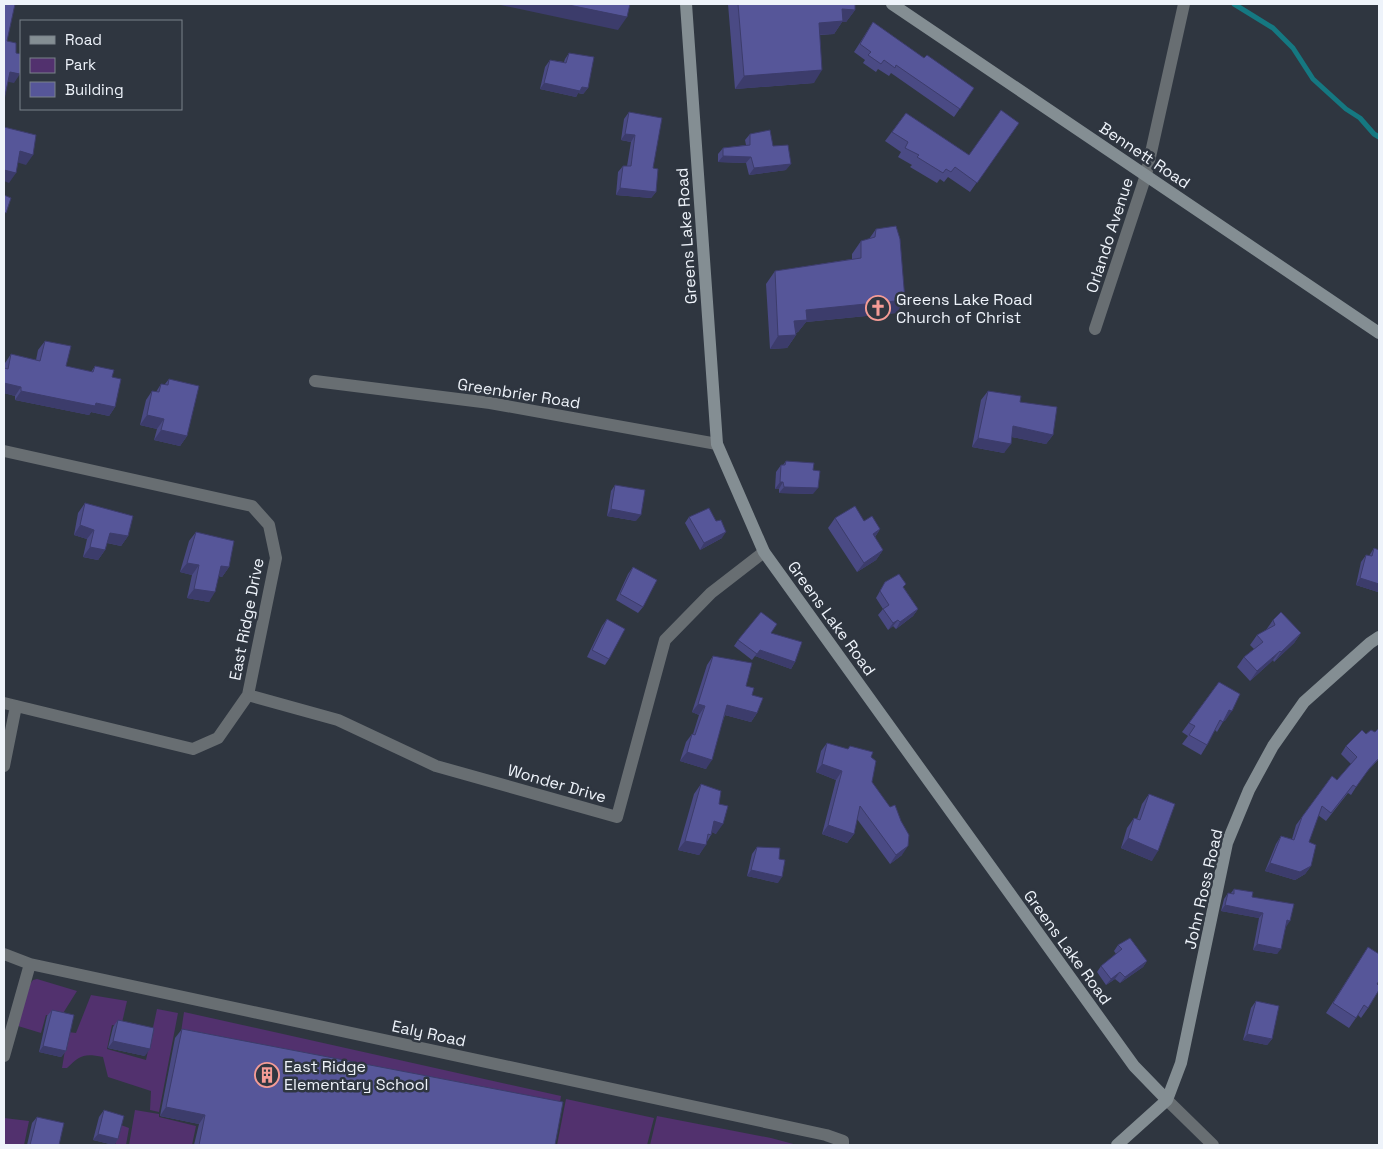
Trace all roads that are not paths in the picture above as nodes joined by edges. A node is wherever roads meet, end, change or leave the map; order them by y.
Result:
1 (686, 4) edge
2 (892, 4) edge
3 (1184, 4) edge
4 (1146, 175) junction
5 (1095, 329) dead end
6 (1379, 333) edge
7 (315, 382) dead end
8 (717, 444) junction
9 (4, 451) edge
10 (764, 552) junction
11 (1379, 637) edge
12 (248, 695) junction
13 (10, 705) edge
14 (4, 766) edge
15 (4, 954) edge
16 (30, 964) junction
17 (4, 1056) edge
18 (1167, 1100) junction
19 (843, 1145) edge
20 (1117, 1145) edge
21 (1213, 1145) edge

1 - 8 street, Greens Lake Road
2 - 4 street, Bennett Road
3 - 4 street, Orlando Avenue
4 - 5 street, Orlando Avenue
4 - 6 street, Bennett Road
7 - 8 street, Greenbrier Road
8 - 10 street, Greens Lake Road
9 - 12 street, East Ridge Drive
10 - 12 street, Wonder Drive
10 - 18 street, Greens Lake Road
11 - 18 street, John Ross Road
12 - 13 street, East Ridge Drive
13 - 14 street
15 - 16 street, Ealy Road
16 - 17 street
16 - 19 street, Ealy Road
18 - 20 street, John Ross Road
18 - 21 street, Greens Lake Road

